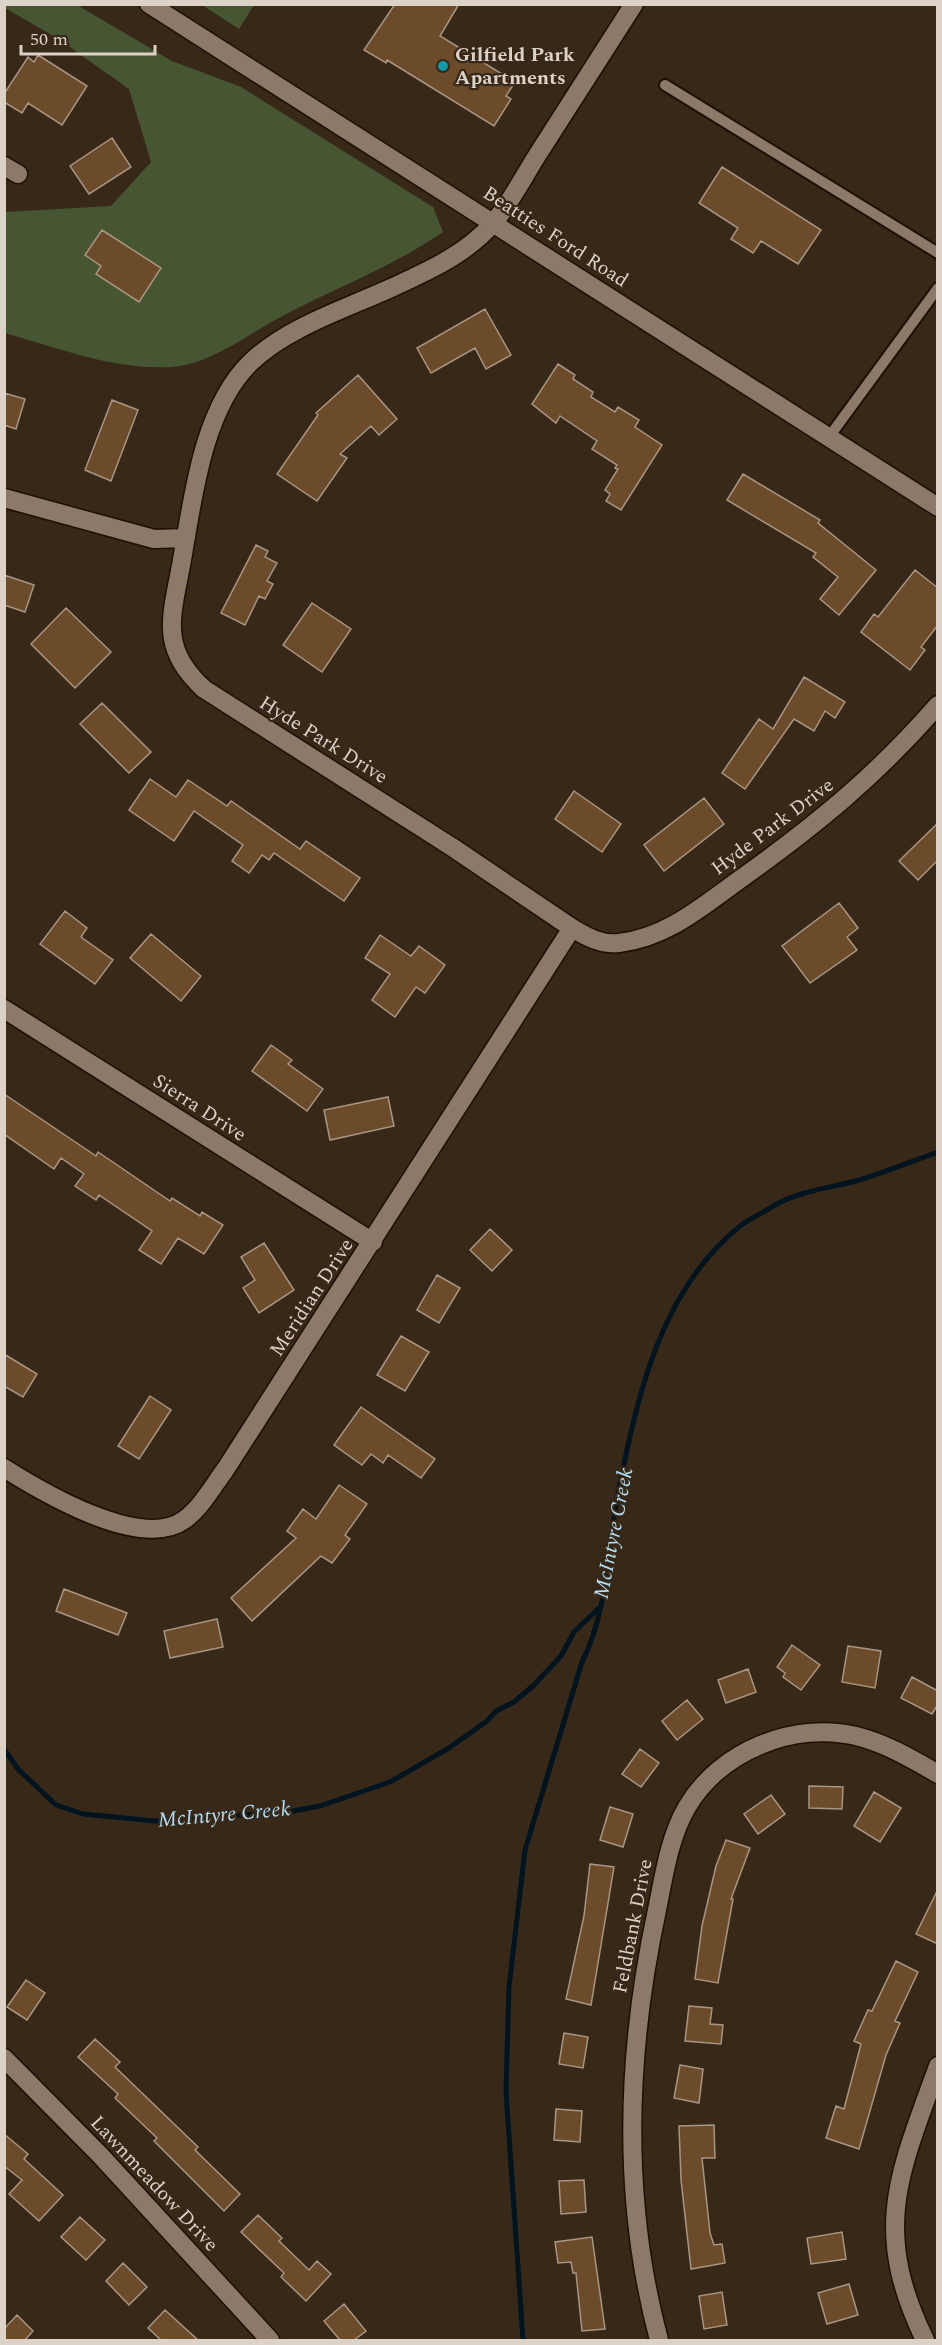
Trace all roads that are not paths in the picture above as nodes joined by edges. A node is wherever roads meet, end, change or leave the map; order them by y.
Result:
1 (149, 4) edge
2 (634, 4) edge
3 (665, 85) dead end
4 (494, 222) junction
5 (938, 253) edge
6 (938, 288) edge
7 (828, 437) junction
8 (4, 498) edge
9 (938, 507) edge
10 (186, 538) junction
11 (938, 705) edge
12 (572, 928) junction
13 (4, 1009) edge
14 (373, 1242) junction
15 (4, 1468) edge
16 (938, 1774) edge
17 (4, 2058) edge
18 (938, 2066) edge
19 (270, 2340) edge
20 (659, 2340) edge
21 (925, 2340) edge

1 - 4 street, Beatties Ford Road
2 - 4 street, Hyde Park Drive
3 - 5 lane
4 - 7 street, Beatties Ford Road
4 - 10 street, Hyde Park Drive
6 - 7 lane
7 - 9 street, Beatties Ford Road
8 - 10 street
10 - 12 street, Hyde Park Drive
11 - 12 street, Hyde Park Drive
12 - 14 street, Meridian Drive
13 - 14 street, Sierra Drive
14 - 15 street, Meridian Drive
16 - 20 street, Feldbank Drive
17 - 19 street, Lawnmeadow Drive
18 - 21 street

